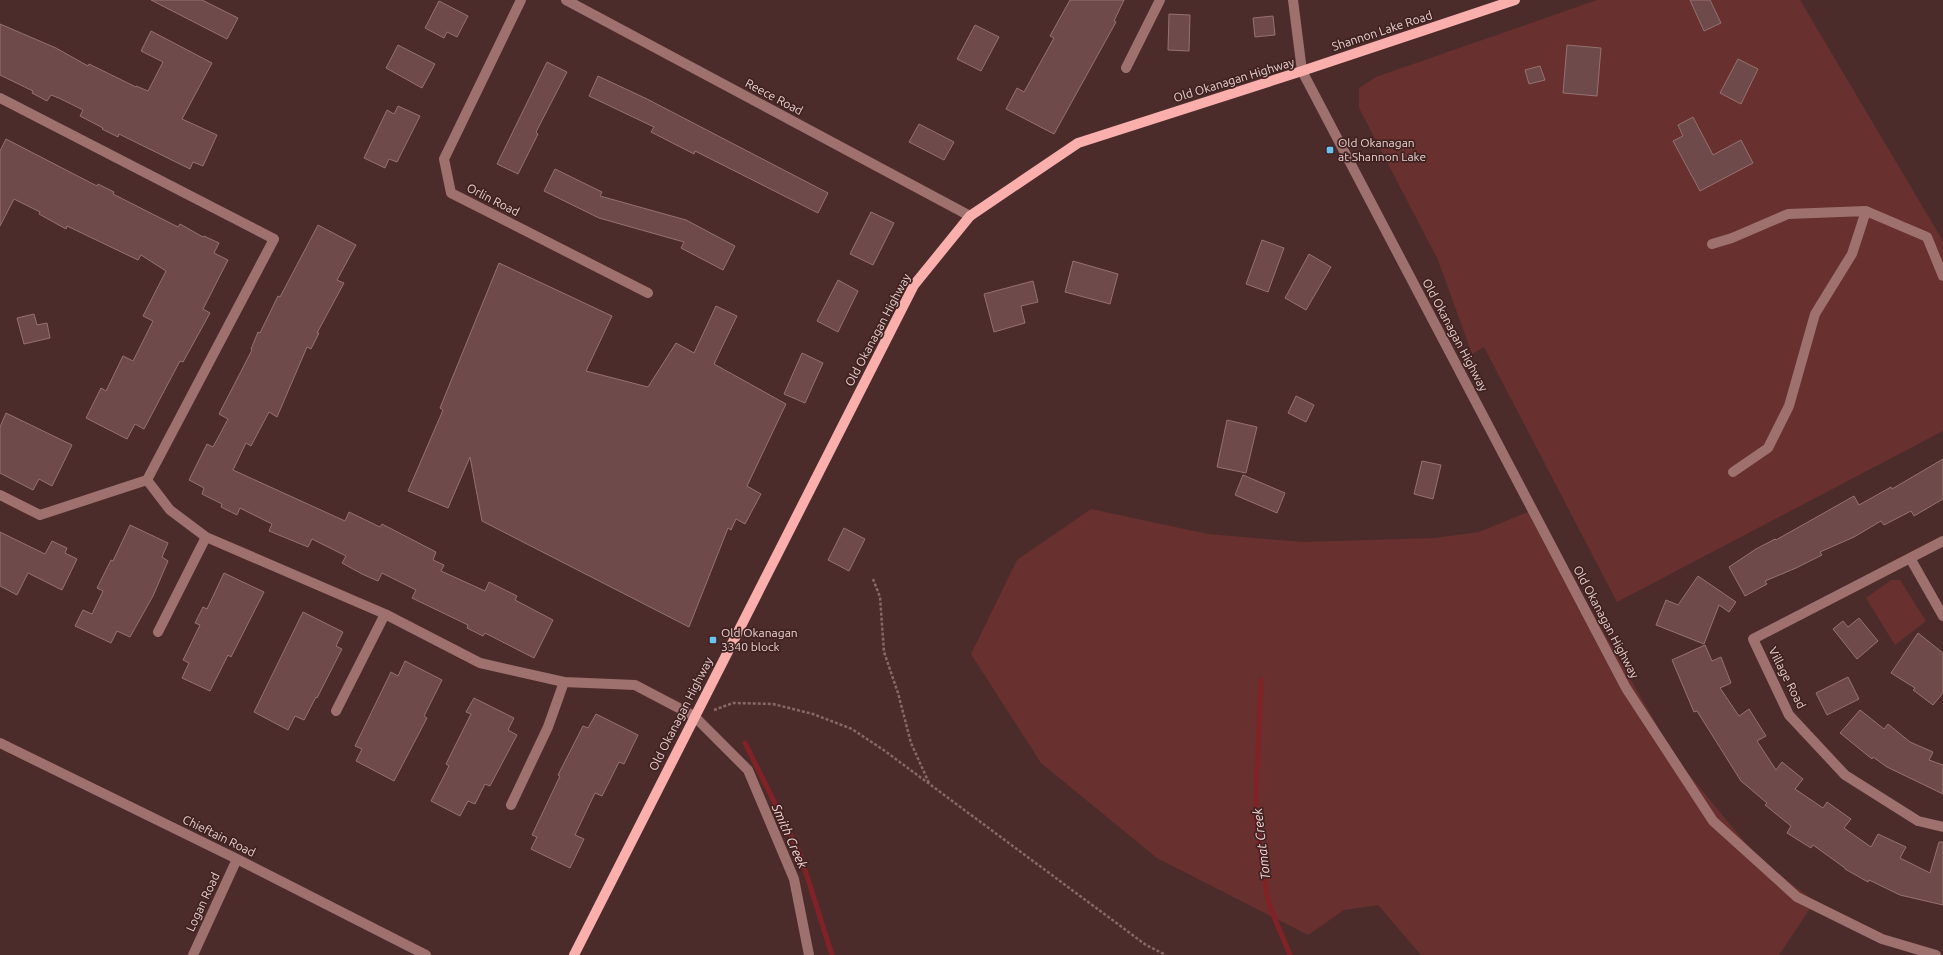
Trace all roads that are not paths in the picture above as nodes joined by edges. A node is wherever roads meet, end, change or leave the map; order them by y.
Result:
1 (521, 0) edge
2 (566, 0) edge
3 (1160, 0) edge
4 (1293, 0) edge
5 (1515, 0) edge
6 (1126, 68) dead end
7 (1302, 71) junction
8 (0, 98) edge
9 (1866, 211) junction
10 (970, 216) junction
11 (1712, 244) dead end
12 (1943, 276) edge
13 (648, 293) dead end
14 (1733, 472) dead end
15 (147, 480) junction
16 (0, 495) edge
17 (206, 537) junction
18 (1943, 541) edge
19 (1910, 558) junction
20 (385, 614) junction
21 (1943, 616) edge
22 (158, 632) dead end
23 (564, 682) junction
24 (336, 711) dead end
25 (694, 716) junction
26 (0, 743) edge
27 (511, 805) dead end
28 (1943, 827) edge
29 (237, 859) junction
30 (193, 955) edge
31 (426, 955) edge
32 (574, 955) edge
33 (809, 955) edge
34 (1936, 955) edge

1 - 13 street, Orlin Road
2 - 10 street, Reece Road
3 - 6 street
4 - 7 street
5 - 7 main road, Shannon Lake Road
7 - 10 main road, Old Okanagan Highway
7 - 34 street, Old Okanagan Highway
8 - 15 street
9 - 11 street
9 - 12 street
9 - 14 street
10 - 25 main road, Old Okanagan Highway
15 - 16 street
15 - 17 street
17 - 20 street
17 - 22 street
18 - 19 street
19 - 21 street
19 - 28 street, Village Road
20 - 23 street
20 - 24 street
23 - 25 street
23 - 27 street
25 - 32 main road, Old Okanagan Highway
25 - 33 street
26 - 29 street, Chieftain Road
29 - 30 street, Logan Road
29 - 31 street, Chieftain Road

